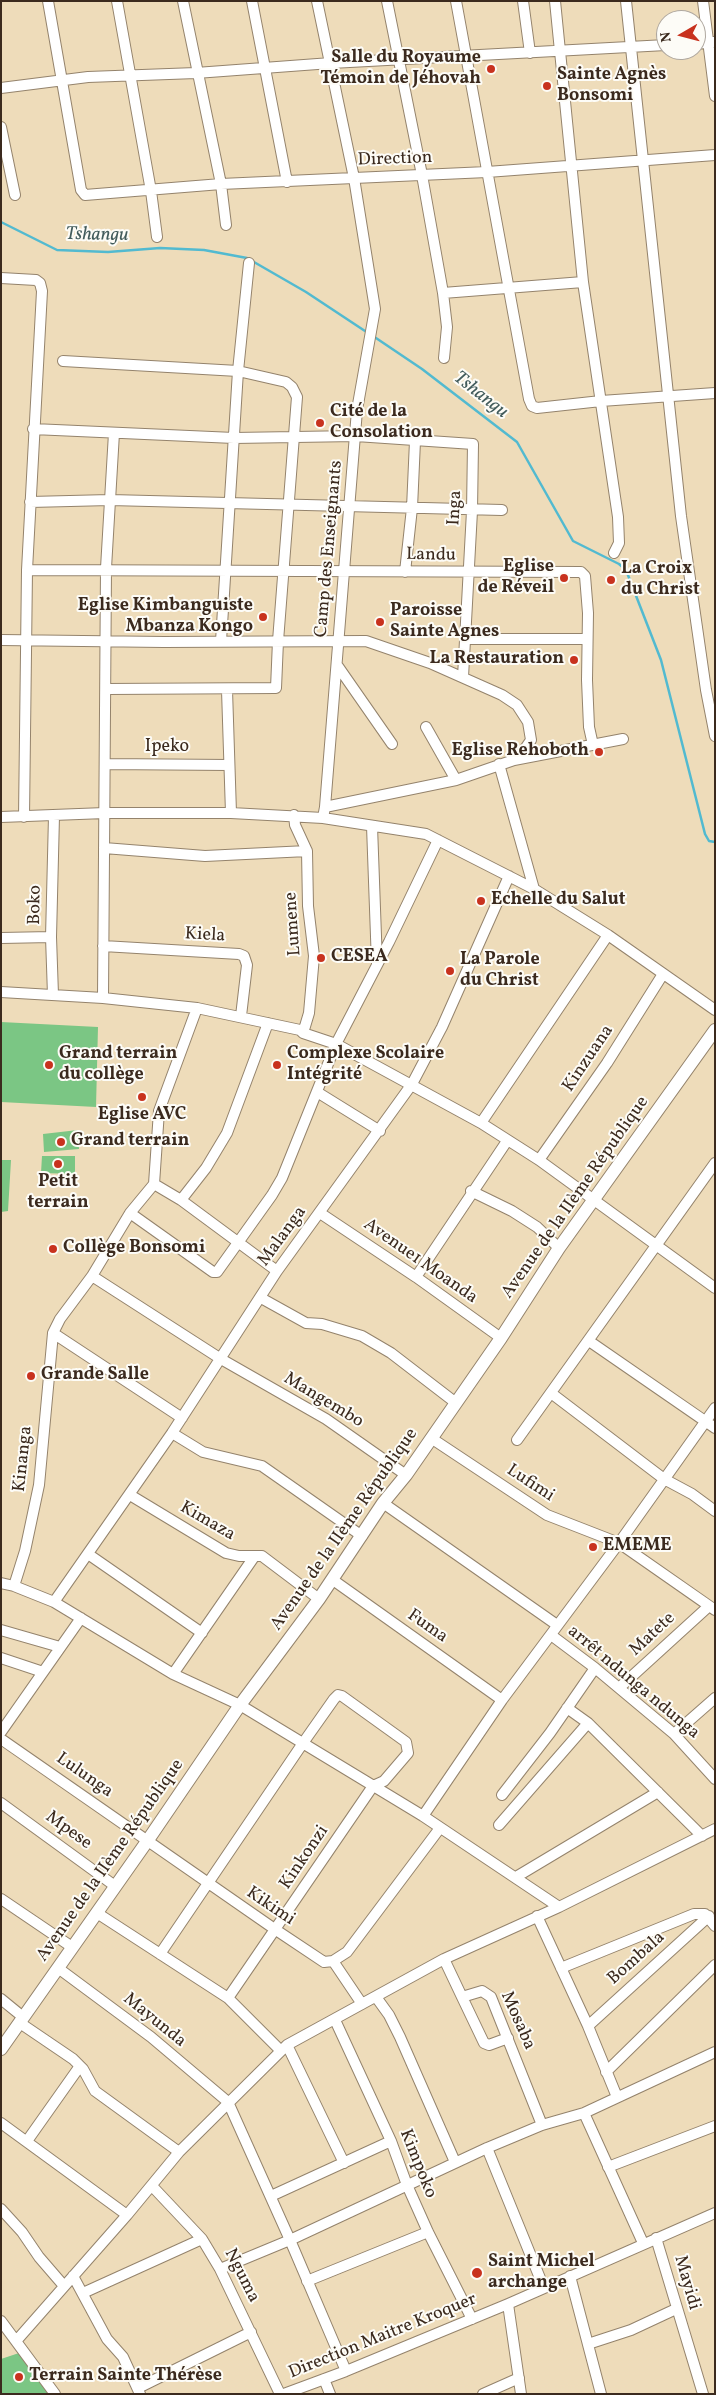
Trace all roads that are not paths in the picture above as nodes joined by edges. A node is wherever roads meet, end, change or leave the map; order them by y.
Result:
1 (48, 1) edge
2 (117, 1) edge
3 (183, 1) edge
4 (252, 1) edge
5 (317, 1) edge
6 (387, 1) edge
7 (456, 1) edge
8 (523, 1) edge
9 (555, 1) edge
10 (626, 1) edge
11 (703, 1) edge
12 (712, 42) edge
13 (656, 46) edge
14 (632, 48) junction
15 (560, 52) junction
16 (530, 54) junction
17 (467, 57) junction
18 (400, 61) junction
19 (331, 62) junction
20 (266, 68) junction
21 (196, 73) junction
22 (129, 75) junction
23 (60, 79) junction
24 (1, 88) edge
25 (715, 96) edge
26 (1, 127) edge
27 (715, 155) edge
28 (642, 160) junction
29 (573, 166) junction
30 (487, 172) junction
31 (422, 175) junction
32 (354, 178) junction
33 (287, 182) junction
34 (221, 184) junction
35 (151, 191) junction
36 (15, 195) dead end
37 (226, 225) dead end
38 (157, 237) dead end
39 (250, 263) dead end
40 (1, 278) edge
41 (583, 282) junction
42 (509, 288) junction
43 (443, 293) junction
44 (444, 358) dead end
45 (63, 361) dead end
46 (238, 371) junction
47 (715, 393) edge
48 (669, 396) junction
49 (601, 401) junction
50 (33, 429) junction
51 (114, 434) junction
52 (356, 436) junction
53 (293, 437) junction
54 (234, 438) junction
55 (415, 441) junction
56 (110, 500) junction
57 (30, 502) junction
58 (231, 504) junction
59 (288, 504) junction
60 (351, 506) junction
61 (412, 508) junction
62 (502, 510) dead end
63 (472, 511) junction
64 (614, 553) dead end
65 (106, 568) junction
66 (27, 570) junction
67 (227, 570) junction
68 (344, 570) junction
69 (284, 571) junction
70 (405, 572) junction
71 (468, 573) junction
72 (466, 639) junction
73 (587, 639) junction
74 (1, 640) edge
75 (24, 640) junction
76 (107, 641) junction
77 (221, 641) junction
78 (278, 641) junction
79 (338, 641) junction
80 (337, 665) junction
81 (463, 677) junction
82 (106, 688) junction
83 (227, 690) junction
84 (426, 727) dead end
85 (715, 736) edge
86 (623, 739) dead end
87 (392, 744) dead end
88 (593, 745) junction
89 (518, 759) junction
90 (105, 764) junction
91 (499, 764) junction
92 (229, 765) junction
93 (456, 780) junction
94 (325, 806) junction
95 (105, 813) junction
96 (232, 813) junction
97 (294, 815) junction
98 (54, 816) junction
99 (1, 817) edge
100 (24, 817) junction
101 (322, 818) junction
102 (372, 826) junction
103 (438, 840) junction
104 (104, 848) junction
105 (307, 851) junction
106 (509, 876) junction
107 (534, 889) junction
108 (608, 935) junction
109 (52, 937) junction
110 (1, 938) edge
111 (103, 946) junction
112 (377, 965) junction
113 (663, 974) junction
114 (1, 992) edge
115 (53, 995) junction
116 (102, 998) junction
117 (197, 1008) junction
118 (715, 1010) edge
119 (241, 1016) junction
120 (268, 1023) junction
121 (715, 1030) edge
122 (303, 1033) junction
123 (336, 1044) junction
124 (412, 1084) junction
125 (317, 1092) junction
126 (481, 1123) junction
127 (380, 1131) junction
128 (507, 1141) junction
129 (539, 1160) junction
130 (715, 1163) edge
131 (154, 1184) junction
132 (471, 1191) junction
133 (181, 1200) junction
134 (592, 1201) junction
135 (130, 1213) junction
136 (320, 1213) junction
137 (237, 1242) junction
138 (658, 1245) junction
139 (559, 1248) junction
140 (277, 1271) junction
141 (92, 1276) junction
142 (416, 1277) junction
143 (715, 1288) edge
144 (261, 1298) junction
145 (53, 1333) junction
146 (501, 1338) junction
147 (589, 1341) junction
148 (221, 1359) junction
149 (551, 1393) junction
150 (456, 1403) junction
151 (715, 1408) edge
152 (182, 1418) junction
153 (705, 1421) junction
154 (715, 1428) edge
155 (172, 1433) junction
156 (431, 1438) junction
157 (517, 1440) dead end
158 (406, 1475) junction
159 (664, 1479) junction
160 (130, 1495) junction
161 (383, 1503) junction
162 (715, 1511) edge
163 (362, 1536) junction
164 (619, 1542) junction
165 (88, 1554) junction
166 (254, 1557) junction
167 (333, 1580) junction
168 (1, 1584) edge
169 (14, 1586) junction
170 (320, 1599) junction
171 (54, 1602) junction
172 (712, 1608) edge
173 (81, 1618) junction
174 (556, 1625) junction
175 (1, 1630) edge
176 (202, 1633) junction
177 (551, 1635) junction
178 (60, 1647) junction
179 (1, 1658) edge
180 (595, 1668) junction
181 (43, 1672) junction
182 (173, 1674) junction
183 (618, 1688) junction
184 (715, 1698) edge
185 (502, 1700) junction
186 (240, 1705) junction
187 (567, 1708) junction
188 (588, 1724) junction
189 (1, 1732) edge
190 (674, 1734) junction
191 (1, 1739) edge
192 (303, 1743) junction
193 (715, 1778) edge
194 (373, 1786) junction
195 (658, 1792) junction
196 (502, 1795) dead end
197 (1, 1803) edge
198 (424, 1816) junction
199 (498, 1825) dead end
200 (440, 1828) junction
201 (715, 1829) edge
202 (702, 1836) junction
203 (148, 1840) junction
204 (516, 1877) junction
205 (207, 1884) junction
206 (115, 1886) junction
207 (1, 1899) edge
208 (560, 1907) junction
209 (97, 1912) junction
210 (537, 1916) junction
211 (709, 1916) junction
212 (715, 1926) edge
213 (276, 1930) junction
214 (72, 1947) junction
215 (160, 1954) junction
216 (444, 1959) junction
217 (333, 1961) junction
218 (715, 1966) edge
219 (58, 1968) junction
220 (561, 1968) junction
221 (462, 1997) junction
222 (228, 1998) junction
223 (376, 1998) junction
224 (1, 1999) edge
225 (362, 2004) junction
226 (22, 2020) junction
227 (335, 2020) junction
228 (588, 2026) junction
229 (508, 2038) junction
230 (1, 2048) edge
231 (284, 2048) junction
232 (715, 2052) edge
233 (80, 2066) junction
234 (606, 2072) junction
235 (617, 2097) junction
236 (228, 2102) junction
237 (584, 2113) junction
238 (1, 2123) edge
239 (542, 2125) junction
240 (715, 2126) edge
241 (27, 2141) junction
242 (391, 2141) junction
243 (487, 2148) junction
244 (179, 2152) junction
245 (455, 2162) junction
246 (344, 2163) junction
247 (608, 2167) junction
248 (407, 2185) junction
249 (152, 2186) junction
250 (271, 2196) junction
251 (1, 2209) edge
252 (715, 2213) edge
253 (128, 2214) junction
254 (428, 2232) junction
255 (202, 2238) junction
256 (656, 2238) junction
257 (290, 2240) junction
258 (643, 2243) junction
259 (220, 2269) junction
260 (73, 2276) junction
261 (570, 2276) junction
262 (308, 2281) junction
263 (64, 2286) junction
264 (544, 2288) junction
265 (83, 2293) junction
266 (508, 2304) junction
267 (676, 2309) junction
268 (472, 2319) junction
269 (1, 2321) edge
270 (251, 2332) junction
271 (17, 2340) junction
272 (588, 2344) junction
273 (346, 2371) junction
274 (519, 2378) junction
275 (324, 2379) junction
276 (139, 2391) edge
277 (55, 2394) edge
278 (282, 2394) edge
279 (330, 2394) edge
280 (484, 2394) edge
281 (521, 2394) edge
282 (601, 2394) edge
283 (703, 2394) edge

1 - 23 street
2 - 22 street
3 - 21 street
4 - 20 street
5 - 19 street
6 - 18 street
7 - 17 street
8 - 16 street
9 - 15 street
10 - 14 street
11 - 12 street
12 - 25 street
13 - 14 street
14 - 15 street
14 - 28 street
15 - 16 street
15 - 29 street
16 - 17 street
17 - 18 street
17 - 30 street
18 - 19 street
18 - 31 street
19 - 20 street
19 - 32 street
20 - 21 street
20 - 33 street
21 - 22 street
21 - 34 street
22 - 23 street
22 - 35 street
23 - 24 street
23 - 35 street, Direction
26 - 36 street
27 - 28 street, Direction
28 - 29 street, Direction
28 - 48 street
29 - 30 street, Direction
29 - 41 street
30 - 31 street, Direction
30 - 42 street
31 - 32 street, Direction
31 - 43 street
32 - 33 street, Direction
32 - 52 street
33 - 34 street, Direction
34 - 35 street, Direction
34 - 37 street
35 - 38 street
39 - 46 street
40 - 50 street
41 - 42 street
41 - 49 street
42 - 43 street
42 - 49 street
43 - 44 street
45 - 46 street
46 - 53 street
46 - 54 street
47 - 48 street
48 - 49 street
48 - 85 street
49 - 64 street
50 - 51 street
50 - 57 street
51 - 54 street
51 - 56 street
52 - 53 street
52 - 55 street
52 - 60 street, Camp des Enseignants
53 - 54 street
53 - 59 street
54 - 58 street
55 - 61 street
55 - 63 street, Inga
56 - 57 street
56 - 58 street
56 - 65 street
57 - 66 street
58 - 59 street
58 - 67 street
59 - 60 street
59 - 69 street
60 - 61 street
60 - 68 street, Camp des Enseignants
61 - 63 street
61 - 70 street
62 - 63 street
63 - 71 street, Inga
65 - 66 street, Landu
65 - 67 street, Landu
65 - 76 street
66 - 75 street
67 - 69 street, Landu
67 - 77 street
68 - 69 street, Landu
68 - 70 street, Landu
68 - 79 street, Camp des Enseignants
69 - 78 street
70 - 71 street, Landu
71 - 72 street, Inga
71 - 73 street, Landu
72 - 73 street
72 - 81 street, Inga
73 - 88 street
74 - 75 street
75 - 76 street
75 - 100 street
76 - 77 street
76 - 82 street
77 - 78 street
78 - 79 street
78 - 83 street
79 - 80 street, Camp des Enseignants
79 - 81 street
80 - 87 street
80 - 94 street, Camp des Enseignants
81 - 89 street
82 - 83 street
82 - 90 street
83 - 92 street
84 - 93 street
86 - 88 street
88 - 89 street
89 - 91 street
90 - 92 street, Ipeko
90 - 95 street
91 - 93 street
91 - 107 street
92 - 96 street
93 - 94 street
94 - 101 street, Camp des Enseignants
95 - 96 street
95 - 98 street
95 - 104 street
96 - 97 street
97 - 101 street
97 - 105 street, Lumene
98 - 100 street
98 - 109 street, Boko
99 - 100 street
101 - 102 street
102 - 103 street
102 - 112 street
103 - 106 street
103 - 112 street, Malanga
104 - 105 street
104 - 111 street
105 - 122 street, Lumene
106 - 107 street
106 - 124 street, Malanga
107 - 108 street
108 - 113 street
108 - 126 street
109 - 110 street
109 - 115 street, Boko
111 - 116 street
111 - 119 street, Kiela
112 - 123 street, Malanga
113 - 118 street
113 - 129 street, Kinzuana
114 - 115 street
115 - 116 street
116 - 117 street
117 - 119 street
117 - 131 street
119 - 120 street
120 - 122 street
120 - 133 street
121 - 134 street, Avenue de la IIème République
122 - 123 street
123 - 124 street
123 - 125 street, Malanga
124 - 126 street
124 - 127 street, Malanga
125 - 127 street
125 - 137 street, Malanga
126 - 128 street
127 - 136 street, Malanga
128 - 129 street
128 - 132 street
129 - 134 street
130 - 138 street
131 - 133 street
131 - 135 street, Kinanga
132 - 139 street
132 - 142 street
133 - 137 street
134 - 138 street
134 - 139 street, Avenue de la IIème République
135 - 137 street, Malanga
135 - 141 street, Kinanga
136 - 140 street, Malanga
136 - 142 street, Avenue1 Moanda
137 - 140 street
138 - 143 street
138 - 147 street
139 - 146 street, Avenue de la IIème République
140 - 144 street, Malanga
141 - 145 street, Kinanga
141 - 148 street
142 - 146 street, Avenue1 Moanda
144 - 148 street, Malanga
144 - 150 street
145 - 152 street
145 - 169 street, Kinanga
146 - 150 street, Avenue de la IIème République
147 - 149 street
147 - 153 street
148 - 152 street, Malanga
148 - 158 street, Mangembo
149 - 157 street
149 - 159 street
150 - 156 street, Avenue de la IIème République
151 - 153 street
152 - 155 street, Malanga
153 - 154 street
153 - 159 street
155 - 160 street, Malanga
155 - 163 street
156 - 158 street, Avenue de la IIème République
156 - 164 street, Lufimi
158 - 161 street, Avenue de la IIème République
159 - 162 street
159 - 164 street
160 - 165 street, Malanga
160 - 166 street, Kimaza
161 - 163 street, Avenue de la IIème République
161 - 174 street
163 - 167 street, Avenue de la IIème République
164 - 172 street, Lufimi
164 - 174 street
165 - 171 street, Malanga
165 - 176 street
166 - 170 street, Kimaza
166 - 176 street
167 - 170 street, Avenue de la IIème République
167 - 185 street, Fuma
168 - 169 street
169 - 171 street
170 - 186 street, Avenue de la IIème République
171 - 173 street
172 - 183 street, Matete
173 - 178 street
173 - 182 street
174 - 177 street
175 - 178 street
176 - 182 street
177 - 180 street, arrêt ndunga ndunga
177 - 185 street
178 - 181 street
179 - 181 street
180 - 183 street, arrêt ndunga ndunga
180 - 187 street
181 - 189 street
182 - 186 street
183 - 190 street, arrêt ndunga ndunga
184 - 190 street
185 - 198 street
186 - 192 street
186 - 203 street, Avenue de la IIème République
187 - 188 street
187 - 196 street
188 - 195 street
188 - 199 street
190 - 193 street, arrêt ndunga ndunga
191 - 203 street, Lulunga
192 - 194 street
192 - 194 street, Kinkonzi
192 - 205 street
194 - 198 street
194 - 213 street, Kinkonzi
195 - 202 street
195 - 204 street
197 - 206 street, Mpese
198 - 200 street
200 - 204 street
200 - 217 street
201 - 202 street
202 - 208 street
203 - 205 street, Kikimi
203 - 206 street, Avenue de la IIème République
204 - 208 street
205 - 213 street, Kikimi
205 - 215 street
206 - 209 street, Avenue de la IIème République
207 - 214 street
208 - 210 street
209 - 214 street, Avenue de la IIème République
209 - 215 street
210 - 216 street
210 - 220 street
211 - 212 street
211 - 220 street, Bombala
211 - 228 street, Bombala
213 - 217 street, Kikimi
213 - 222 street, Kinkonzi
214 - 219 street, Avenue de la IIème République
215 - 222 street
216 - 221 street
216 - 223 street
217 - 225 street
218 - 234 street
219 - 226 street, Avenue de la IIème République
219 - 236 street, Mayunda
220 - 228 street
221 - 229 street, Mosaba
221 - 229 street
222 - 231 street
223 - 225 street
223 - 245 street
224 - 226 street
225 - 227 street
226 - 230 street, Avenue de la IIème République
226 - 233 street
227 - 231 street
227 - 242 street, Kimpoko
228 - 234 street
229 - 239 street, Mosaba
231 - 236 street
231 - 246 street
232 - 235 street
233 - 241 street
233 - 244 street
234 - 235 street
235 - 237 street
236 - 244 street
236 - 250 street
237 - 239 street
237 - 247 street
238 - 241 street
239 - 243 street
240 - 247 street
241 - 253 street
242 - 246 street
242 - 248 street, Kimpoko
243 - 245 street
243 - 264 street
244 - 249 street
245 - 248 street
246 - 250 street
247 - 258 street
248 - 254 street, Kimpoko
248 - 257 street
249 - 253 street
249 - 255 street, Nguma
250 - 257 street
251 - 263 street
252 - 256 street, Direction Maitre Kroquer
253 - 260 street
254 - 262 street
254 - 268 street, Kimpoko
255 - 259 street, Nguma
255 - 265 street
256 - 258 street, Direction Maitre Kroquer
256 - 267 street, Mayidi
257 - 259 street
257 - 262 street
258 - 261 street, Direction Maitre Kroquer
259 - 270 street, Nguma
260 - 263 street
260 - 265 street
261 - 264 street, Direction Maitre Kroquer
261 - 272 street
262 - 273 street
263 - 271 street
264 - 266 street, Direction Maitre Kroquer
265 - 276 street
266 - 268 street, Direction Maitre Kroquer
266 - 274 street
267 - 272 street
267 - 283 street, Mayidi
268 - 273 street, Direction Maitre Kroquer
269 - 271 street
270 - 276 street
270 - 278 street, Nguma
271 - 277 street
272 - 282 street
273 - 275 street, Direction Maitre Kroquer
274 - 280 street
274 - 281 street
275 - 278 street, Direction Maitre Kroquer
275 - 279 street

